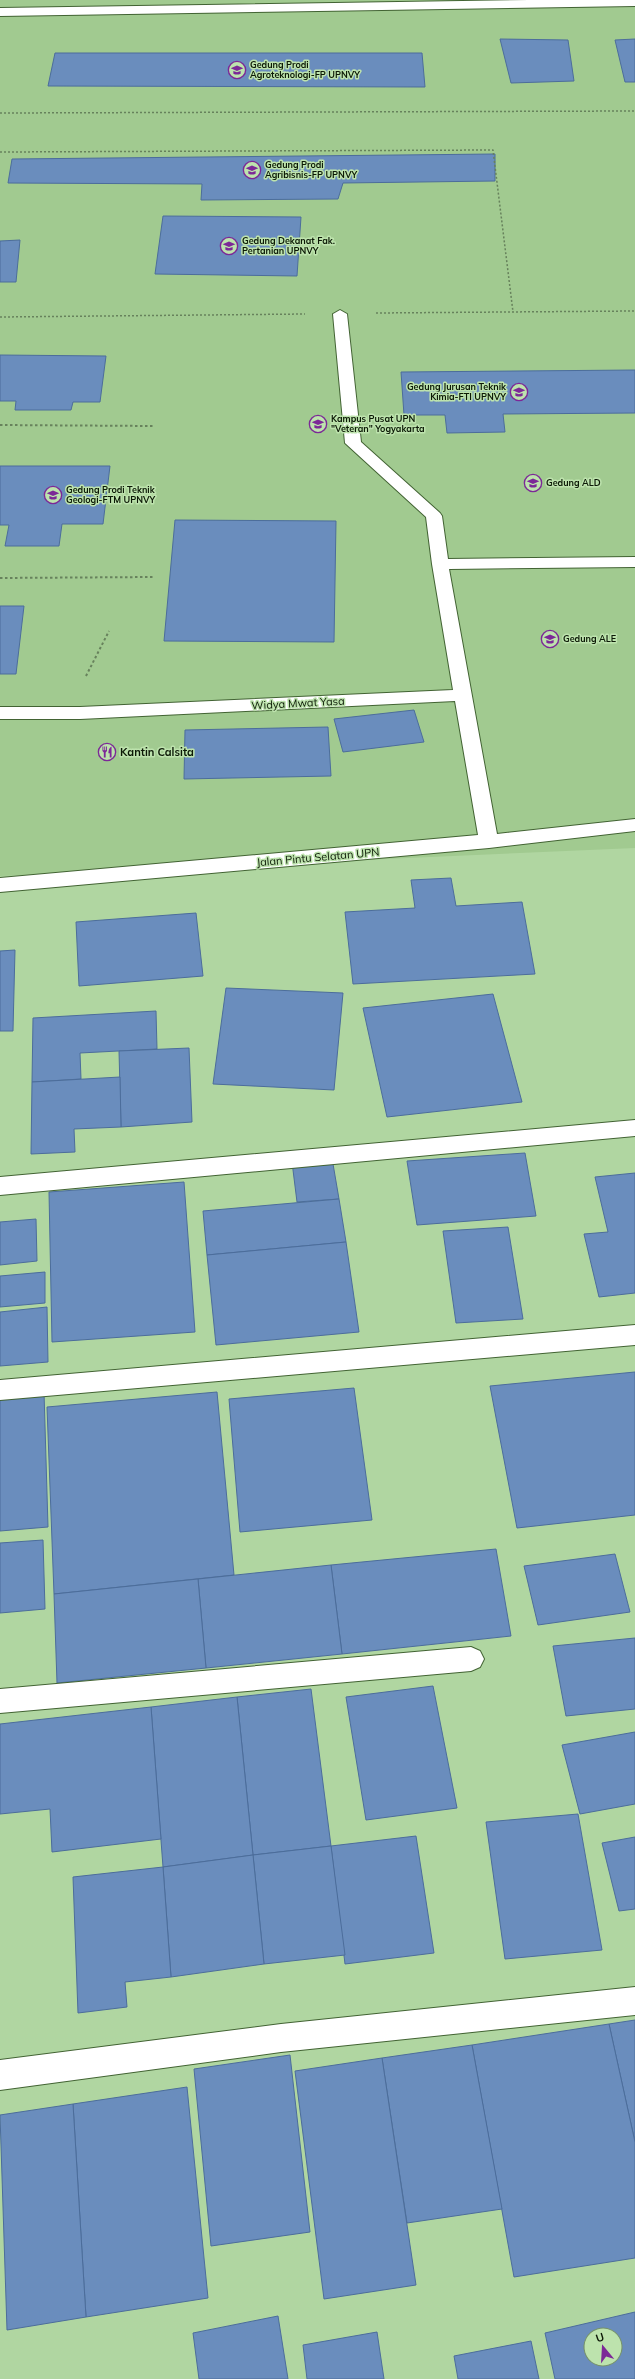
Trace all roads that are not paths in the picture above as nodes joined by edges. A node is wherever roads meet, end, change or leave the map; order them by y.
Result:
1 (635, 2) edge
2 (0, 12) edge
3 (340, 314) road end
4 (635, 562) edge
5 (440, 564) junction
6 (463, 695) junction
7 (0, 713) edge
8 (635, 825) edge
9 (489, 841) junction
10 (0, 885) edge
11 (635, 1128) edge
12 (0, 1186) edge
13 (635, 1335) edge
14 (0, 1390) edge
15 (471, 1658) dead end
16 (0, 1701) edge
17 (635, 2001) edge
18 (0, 2075) edge

1 - 2 street
3 - 5 street
4 - 5 street
5 - 6 street
6 - 7 street, Widya Mwat Yasa
6 - 9 street
8 - 9 street, Jalan Pintu Selatan UPN
9 - 10 street, Jalan Pintu Selatan UPN
11 - 12 street
13 - 14 street
15 - 16 street
17 - 18 street

